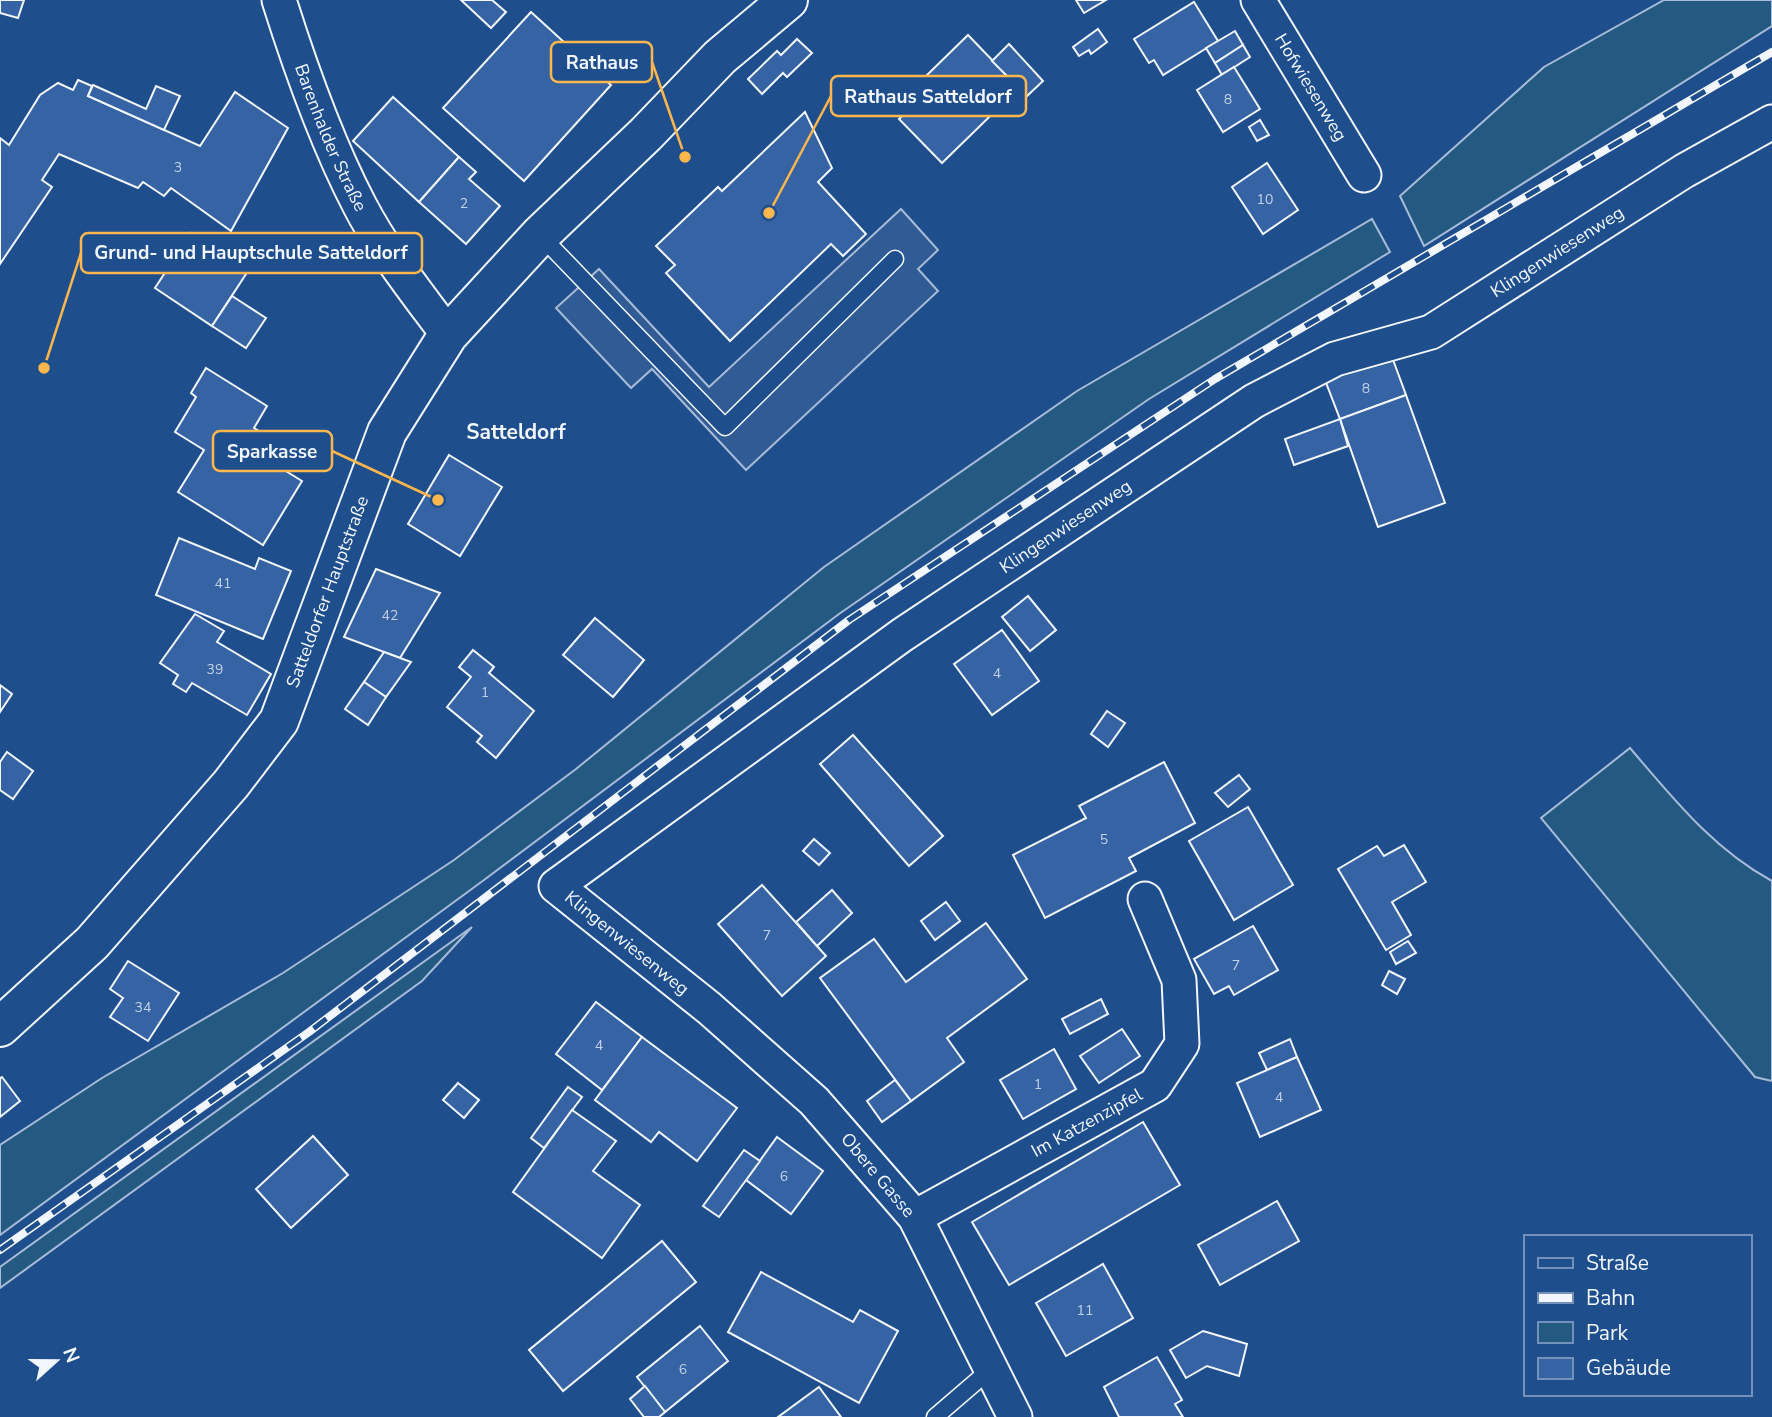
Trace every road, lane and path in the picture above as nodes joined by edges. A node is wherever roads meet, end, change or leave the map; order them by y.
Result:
1 (279, 0) edge
2 (788, 0) edge
3 (1258, 0) edge
4 (1772, 122) edge
5 (1364, 175) dead end
6 (540, 235) junction
7 (895, 259) dead end
8 (448, 334) junction
9 (1145, 899) dead end
10 (709, 1008) joint
11 (0, 1027) edge
12 (915, 1217) junction
13 (992, 1368) junction
14 (935, 1417) edge
15 (1015, 1417) edge

1 - 8 street, Barenhalder Straße
2 - 6 street, Satteldorfer Hauptstraße
3 - 5 street, Hofwiesenweg
4 - 10 street, Klingenwiesenweg
6 - 7 lane
6 - 8 street, Satteldorfer Hauptstraße
8 - 11 street, Satteldorfer Hauptstraße
9 - 12 street, Im Katzenzipfel
10 - 12 street, Obere Gasse
12 - 13 street, Obere Gasse
13 - 14 lane
13 - 15 street, Obere Gasse

